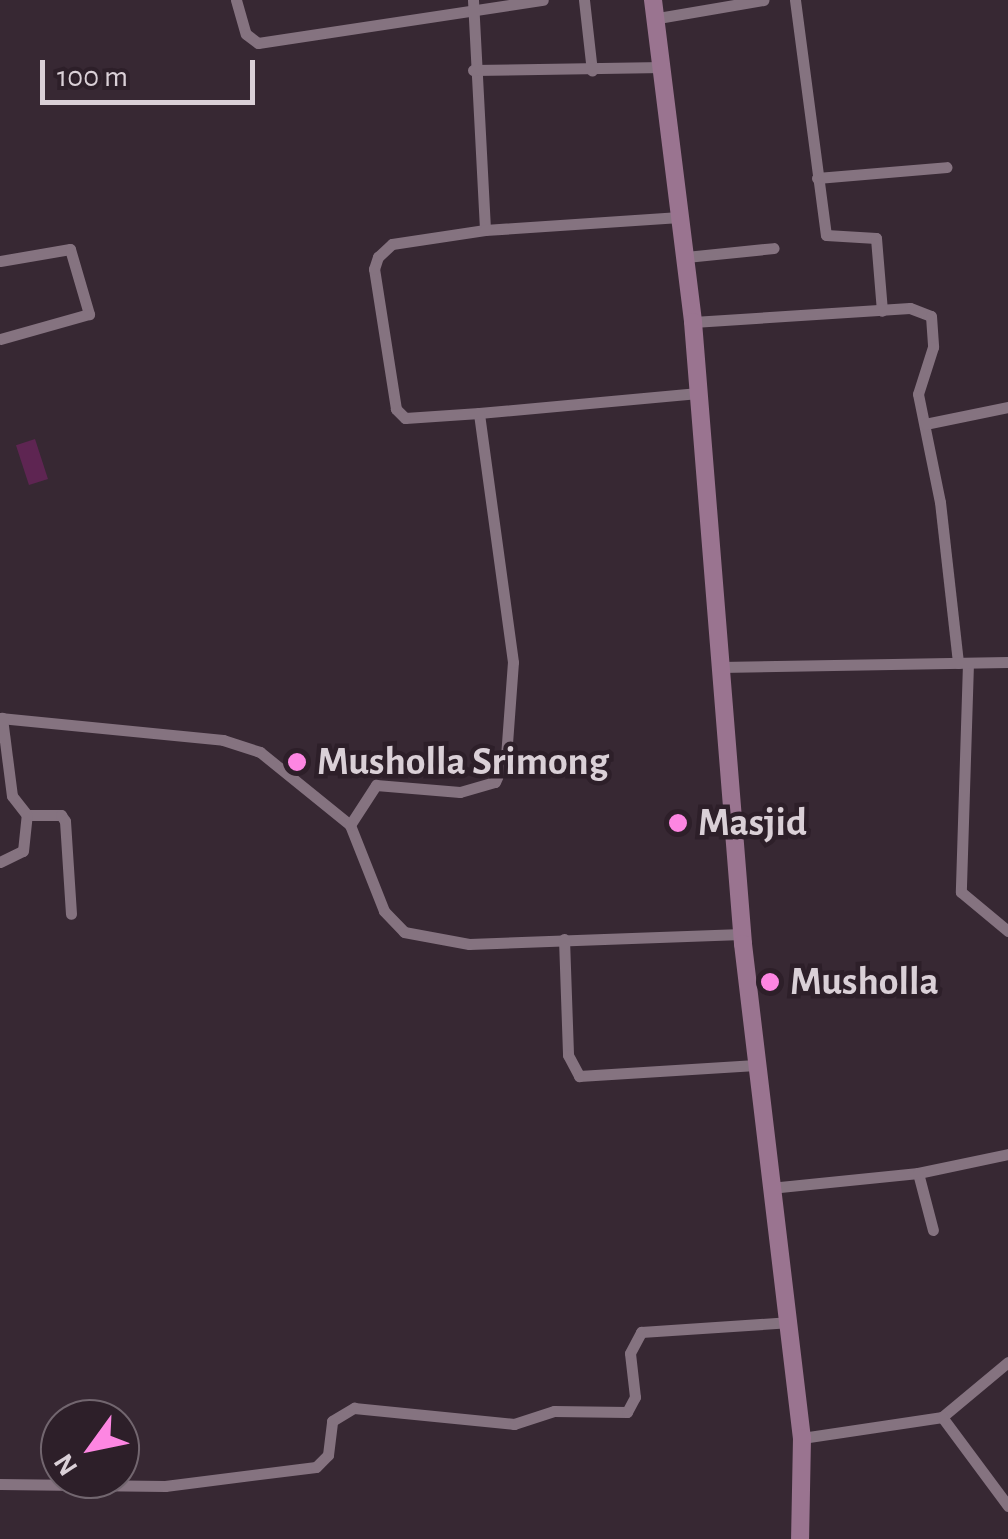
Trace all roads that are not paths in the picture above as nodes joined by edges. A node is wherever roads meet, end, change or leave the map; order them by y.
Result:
1 (236, 0) edge
2 (543, 0) edge
3 (584, 0) edge
4 (763, 0) edge
5 (795, 0) edge
6 (472, 6) edge
7 (656, 9) edge
8 (665, 66) junction
9 (474, 70) junction
10 (592, 71) junction
11 (948, 167) dead end
12 (817, 178) junction
13 (680, 218) junction
14 (485, 230) junction
15 (774, 248) dead end
16 (686, 257) junction
17 (0, 262) edge
18 (882, 311) junction
19 (693, 322) junction
20 (0, 339) edge
21 (698, 393) junction
22 (1008, 407) edge
23 (479, 413) junction
24 (925, 424) junction
25 (1008, 662) edge
26 (963, 663) junction
27 (720, 667) junction
28 (1, 718) edge
29 (27, 815) junction
30 (350, 826) junction
31 (0, 862) edge
32 (71, 914) dead end
33 (1008, 931) edge
34 (742, 934) junction
35 (564, 939) junction
36 (756, 1065) junction
37 (1008, 1154) edge
38 (918, 1173) junction
39 (768, 1188) junction
40 (932, 1230) dead end
41 (791, 1322) junction
42 (1008, 1362) edge
43 (942, 1416) junction
44 (802, 1438) junction
45 (0, 1484) edge
46 (1008, 1506) edge
47 (800, 1539) edge

1 - 6 street
2 - 6 street
3 - 10 street
4 - 7 street
5 - 12 street
6 - 9 street
7 - 8 street
8 - 10 street
8 - 13 street
9 - 10 street
9 - 14 street
11 - 12 street
12 - 18 street
13 - 14 street
13 - 16 street
14 - 23 street
15 - 16 street
16 - 19 street
17 - 20 street
18 - 19 street
18 - 24 street
19 - 21 street
21 - 23 street
21 - 27 street
22 - 24 street
23 - 30 street
24 - 26 street
25 - 26 street
26 - 27 street
26 - 33 street
27 - 34 street
28 - 29 street
28 - 30 street
29 - 31 street
29 - 32 street
30 - 35 street
34 - 35 street
34 - 36 street
35 - 36 street
36 - 39 street
37 - 38 street
38 - 39 street
38 - 40 street
39 - 41 street
41 - 44 street
41 - 45 street
42 - 43 street
43 - 44 street
43 - 46 street
44 - 47 street

